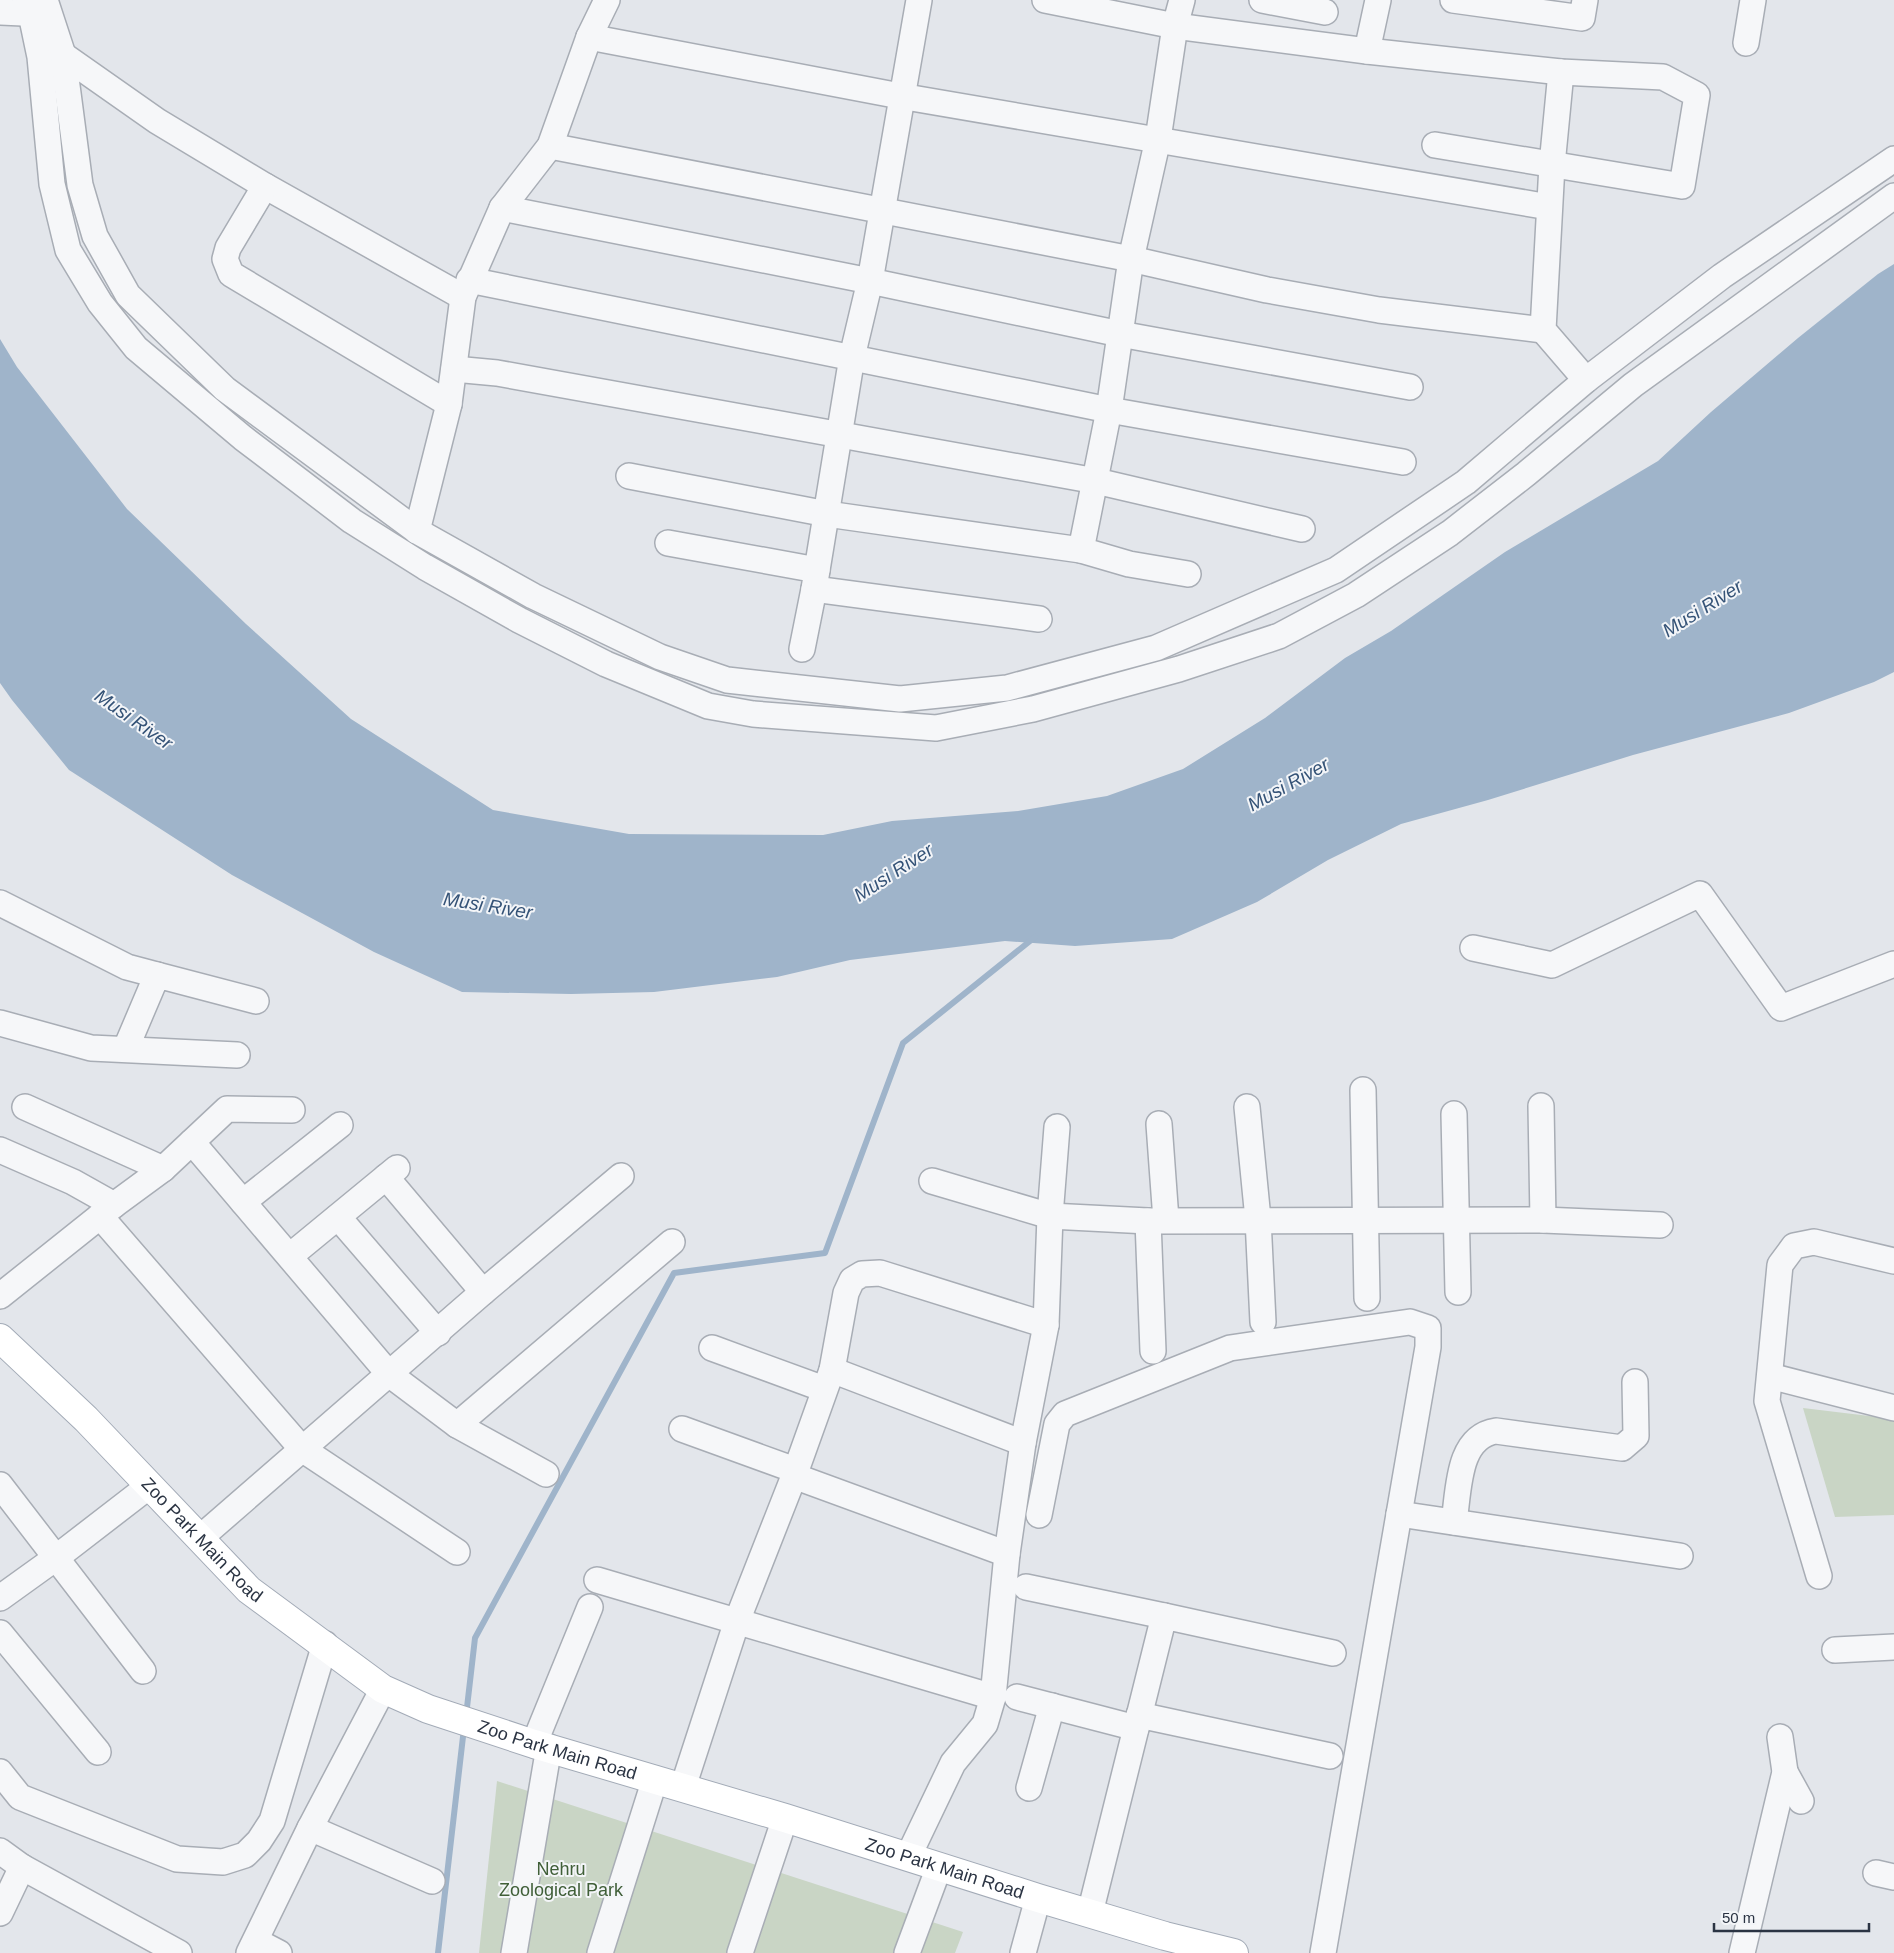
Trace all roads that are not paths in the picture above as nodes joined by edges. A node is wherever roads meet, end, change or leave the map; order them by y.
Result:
1 (607, 0) edge
2 (919, 0) edge
3 (1044, 0) edge
4 (1182, 0) edge
5 (1262, 0) edge
6 (1378, 0) edge
7 (1453, 0) edge
8 (1585, 0) edge
9 (1753, 0) edge
10 (1326, 6) edge
11 (38, 7) edge
12 (0, 12) edge
13 (1175, 26) junction
14 (589, 37) junction
15 (1319, 43) junction
16 (1746, 43) dead end
17 (1366, 51) junction
18 (63, 55) junction
19 (1561, 72) junction
20 (900, 96) junction
21 (1158, 139) junction
22 (1435, 145) dead end
23 (550, 146) junction
24 (1894, 159) edge
25 (1552, 164) junction
26 (265, 186) junction
27 (1894, 196) edge
28 (1549, 206) junction
29 (502, 208) junction
30 (882, 209) junction
31 (1131, 259) junction
32 (870, 281) junction
33 (466, 288) junction
34 (1673, 313) junction
35 (1543, 330) junction
36 (1120, 334) junction
37 (1696, 338) junction
38 (852, 357) junction
39 (454, 369) junction
40 (1586, 380) junction
41 (1410, 387) dead end
42 (449, 404) junction
43 (1109, 410) junction
44 (839, 434) junction
45 (1402, 462) dead end
46 (629, 476) dead end
47 (1096, 481) junction
48 (826, 514) junction
49 (1302, 528) dead end
50 (416, 531) junction
51 (668, 543) dead end
52 (1081, 550) junction
53 (1188, 574) dead end
54 (816, 580) junction
55 (1038, 619) dead end
56 (802, 649) dead end
57 (0, 904) edge
58 (1473, 948) dead end
59 (1894, 964) edge
60 (157, 976) junction
61 (256, 1001) dead end
62 (0, 1024) edge
63 (126, 1048) junction
64 (237, 1055) dead end
65 (1363, 1090) dead end
66 (1541, 1106) dead end
67 (25, 1107) dead end
68 (1247, 1107) dead end
69 (292, 1110) dead end
70 (1454, 1114) dead end
71 (1159, 1124) dead end
72 (340, 1125) dead end
73 (1057, 1127) dead end
74 (192, 1142) junction
75 (0, 1150) edge
76 (163, 1169) junction
77 (620, 1176) dead end
78 (932, 1181) dead end
79 (243, 1202) junction
80 (107, 1210) junction
81 (1050, 1216) junction
82 (338, 1217) junction
83 (1258, 1219) junction
84 (1543, 1220) junction
85 (1157, 1221) junction
86 (1456, 1221) junction
87 (1365, 1222) junction
88 (1660, 1225) dead end
89 (672, 1242) dead end
90 (290, 1256) junction
91 (1894, 1261) edge
92 (483, 1292) junction
93 (1458, 1292) dead end
94 (0, 1296) edge
95 (1367, 1298) dead end
96 (1263, 1322) dead end
97 (1046, 1325) junction
98 (438, 1332) junction
99 (0, 1338) edge
100 (712, 1348) dead end
101 (1153, 1352) dead end
102 (389, 1374) junction
103 (1770, 1376) junction
104 (828, 1379) junction
105 (1635, 1382) dead end
106 (1894, 1408) edge
107 (457, 1425) junction
108 (682, 1429) dead end
109 (1023, 1443) junction
110 (302, 1449) junction
111 (794, 1473) junction
112 (546, 1474) dead end
113 (0, 1485) edge
114 (149, 1486) junction
115 (1399, 1514) junction
116 (1040, 1515) dead end
117 (1454, 1522) junction
118 (200, 1538) junction
119 (457, 1552) dead end
120 (1007, 1554) junction
121 (1680, 1556) dead end
122 (57, 1557) junction
123 (1819, 1576) dead end
124 (597, 1580) dead end
125 (1026, 1587) dead end
126 (0, 1598) edge
127 (590, 1607) dead end
128 (1164, 1616) junction
129 (737, 1621) junction
130 (0, 1633) edge
131 (325, 1644) junction
132 (1894, 1647) edge
133 (1835, 1650) dead end
134 (1333, 1653) dead end
135 (143, 1671) dead end
136 (384, 1688) junction
137 (1005, 1697) junction
138 (1052, 1706) junction
139 (1138, 1721) junction
140 (1780, 1737) dead end
141 (541, 1746) junction
142 (98, 1752) dead end
143 (1330, 1756) dead end
144 (0, 1772) edge
145 (1786, 1772) junction
146 (655, 1779) junction
147 (683, 1787) junction
148 (1029, 1788) dead end
149 (1801, 1801) dead end
150 (10, 1802) edge
151 (784, 1818) junction
152 (310, 1828) junction
153 (0, 1851) edge
154 (908, 1857) junction
155 (22, 1867) junction
156 (939, 1867) junction
157 (432, 1881) dead end
158 (1038, 1898) junction
159 (0, 1913) edge
160 (1090, 1913) junction
161 (1165, 1944) edge
162 (253, 1947) edge
163 (179, 1953) edge
164 (280, 1953) edge
165 (514, 1953) edge
166 (600, 1953) edge
167 (740, 1953) edge
168 (907, 1953) edge
169 (1023, 1953) edge
170 (1234, 1953) edge
171 (1323, 1953) edge
172 (1742, 1953) edge

1 - 14 street
2 - 20 street
3 - 13 street
4 - 13 street
5 - 10 street
6 - 17 street
7 - 8 street
9 - 16 street
10 - 15 street
11 - 12 street
11 - 18 street
11 - 37 street
13 - 15 street
13 - 21 street
14 - 20 street
14 - 23 street
15 - 17 street
17 - 19 street
18 - 26 street
18 - 50 street
19 - 25 street
19 - 25 street
20 - 21 street
20 - 30 street
21 - 28 street
21 - 31 street
22 - 25 street
23 - 29 street
23 - 30 street
24 - 34 street
25 - 28 street
26 - 33 street
26 - 42 street
27 - 37 street
28 - 35 street
29 - 32 street
29 - 33 street
30 - 31 street
30 - 32 street
31 - 35 street
31 - 36 street
32 - 36 street
32 - 38 street
33 - 38 street
33 - 39 street
34 - 37 street
34 - 40 street
35 - 40 street
36 - 41 street
36 - 43 street
38 - 43 street
38 - 44 street
39 - 42 street
39 - 44 street
40 - 50 street
42 - 50 street
43 - 45 street
43 - 47 street
44 - 47 street
44 - 48 street
46 - 48 street
47 - 49 street
47 - 52 street
48 - 52 street
48 - 54 street
51 - 54 street
52 - 53 street
54 - 55 street
54 - 56 street
57 - 60 street
58 - 59 street
60 - 61 street
60 - 63 street
62 - 63 street
63 - 64 street
65 - 87 street
66 - 84 street
67 - 76 street
68 - 83 street
69 - 74 street
70 - 86 street
71 - 85 street
72 - 79 street
73 - 81 street
74 - 76 street
74 - 79 street
75 - 80 street
76 - 80 street
77 - 92 street
78 - 81 street
79 - 90 street
80 - 94 street
80 - 110 street
81 - 85 street
81 - 97 street
82 - 90 street
82 - 92 street
82 - 98 street
83 - 85 street
83 - 87 street
83 - 96 street
84 - 86 street
84 - 88 street
85 - 101 street
86 - 87 street
86 - 93 street
87 - 95 street
89 - 107 street
90 - 102 street
91 - 103 street
92 - 98 street
97 - 104 street
97 - 109 street
98 - 102 street
99 - 114 main road, Zoo Park Main Road
100 - 104 street
102 - 107 street
102 - 110 street
103 - 106 street
103 - 123 street
104 - 109 street
104 - 111 street
105 - 117 street
107 - 112 street
108 - 111 street
109 - 120 street
110 - 118 street
110 - 119 street
111 - 120 street
111 - 129 street
113 - 122 street
114 - 118 main road, Zoo Park Main Road
114 - 122 street
115 - 116 street
115 - 117 street
115 - 171 street
117 - 121 street
118 - 131 main road, Zoo Park Main Road
120 - 137 street
122 - 126 street
122 - 135 street
124 - 129 street
125 - 128 street
127 - 141 street
128 - 134 street
128 - 139 street
129 - 137 street
129 - 147 street
130 - 142 street
131 - 136 main road, Zoo Park Main Road
131 - 150 street
132 - 133 street
136 - 141 main road, Zoo Park Main Road
136 - 152 street
137 - 138 street
137 - 154 street
138 - 139 street
138 - 148 street
139 - 143 street
139 - 160 street
140 - 145 street
141 - 146 main road, Zoo Park Main Road
141 - 165 street
144 - 150 street
145 - 149 street
145 - 172 street
146 - 147 main road, Zoo Park Main Road
146 - 166 street
147 - 151 main road, Zoo Park Main Road
151 - 154 main road, Zoo Park Main Road
151 - 167 street
152 - 157 street
152 - 162 street
153 - 155 street
154 - 156 main road, Zoo Park Main Road
155 - 159 street
155 - 163 street
156 - 158 main road, Zoo Park Main Road
156 - 168 street
158 - 160 main road, Zoo Park Main Road
158 - 169 street
160 - 161 main road, Zoo Park Main Road
161 - 170 main road, Zoo Park Main Road
162 - 164 street

